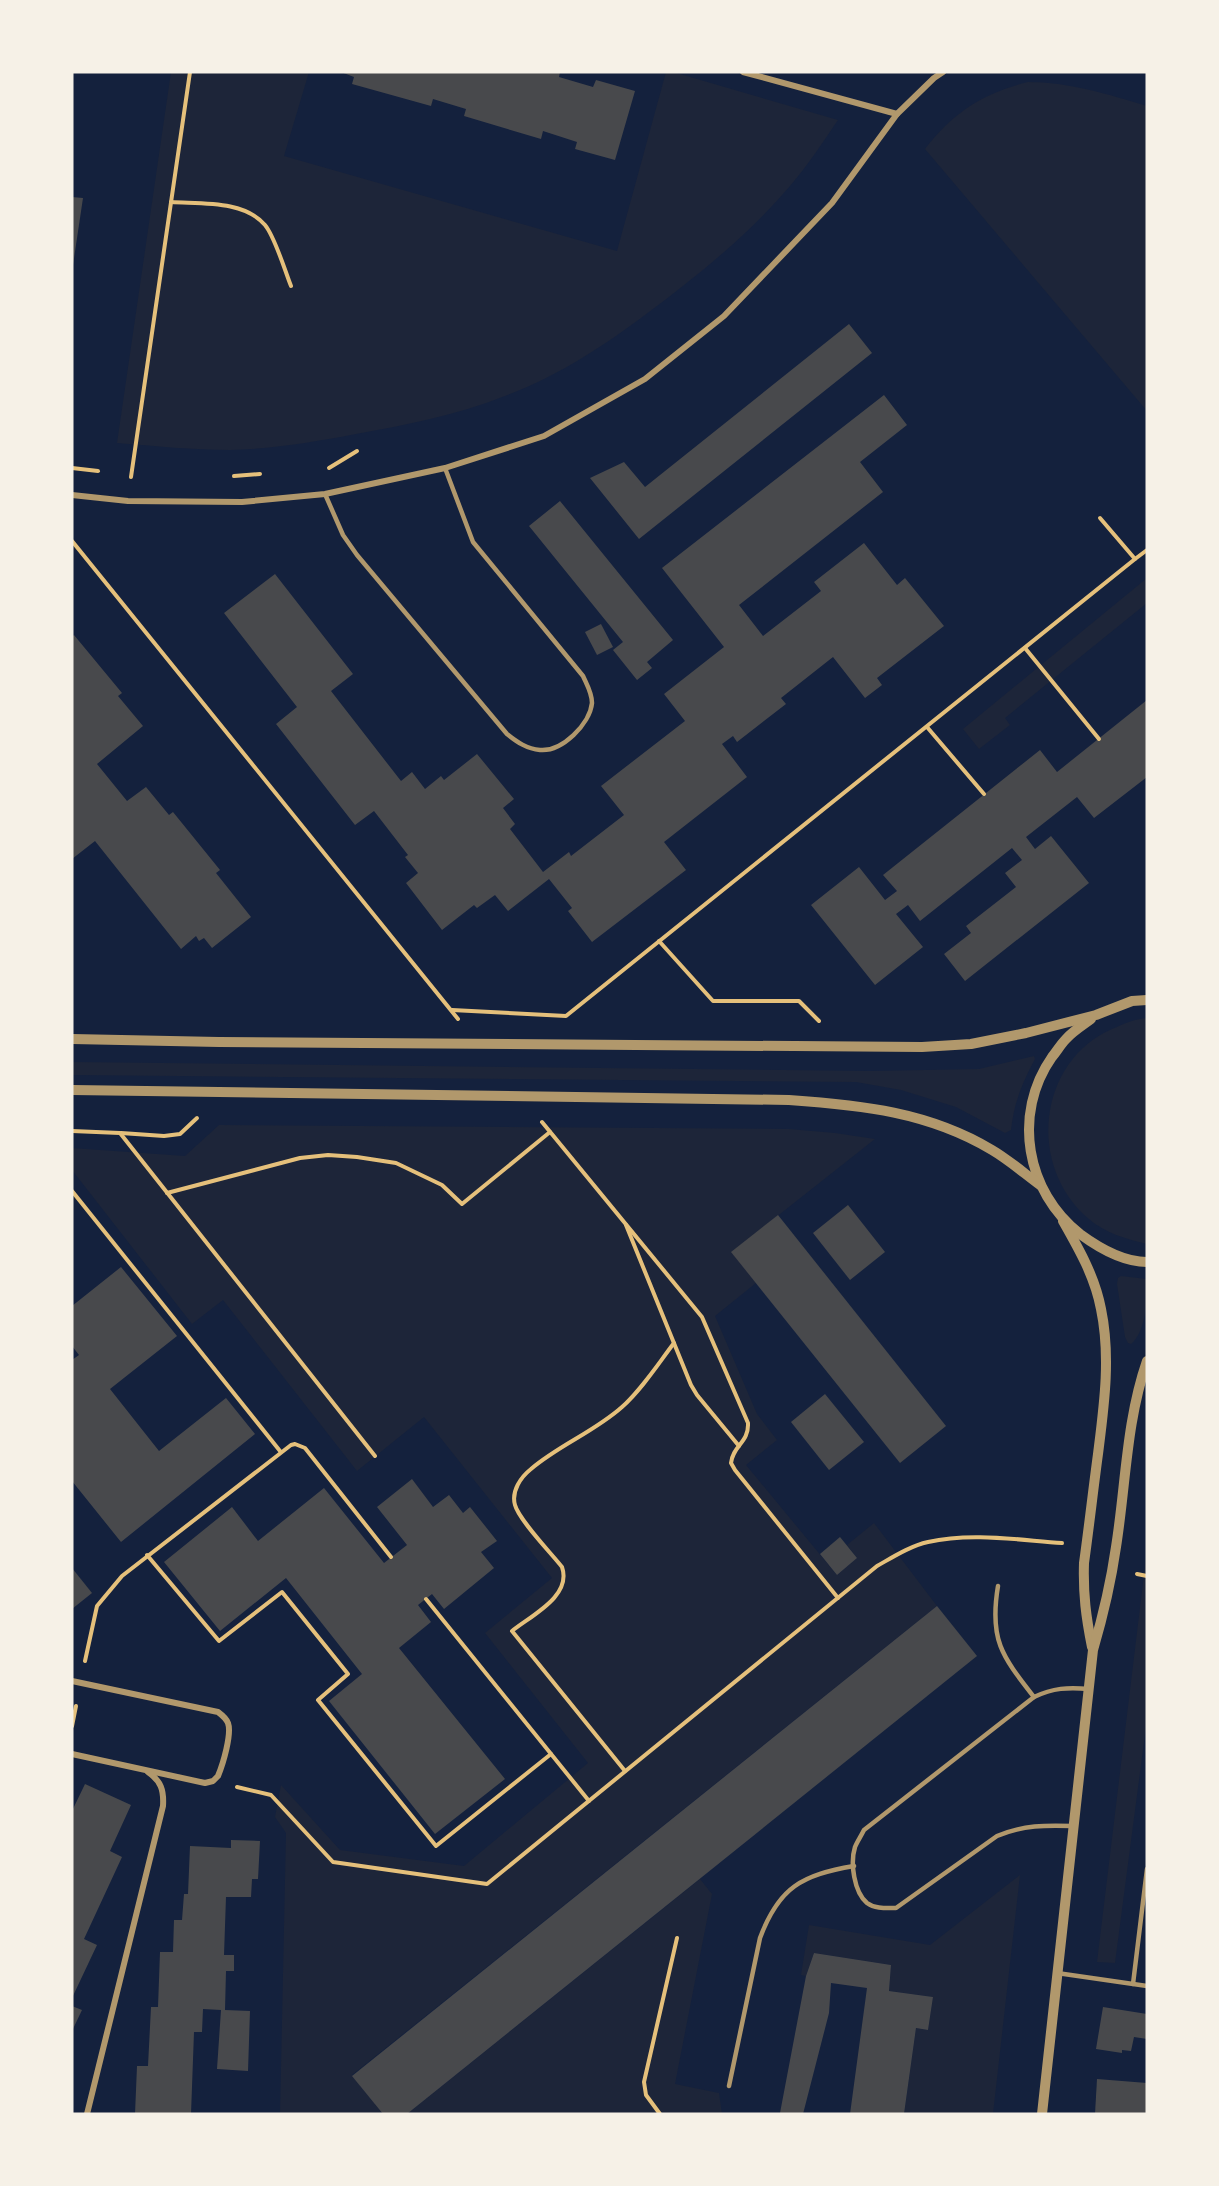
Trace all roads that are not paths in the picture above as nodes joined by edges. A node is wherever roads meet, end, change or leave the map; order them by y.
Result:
1 (743, 72) edge
2 (943, 72) edge
3 (897, 114) junction
4 (445, 468) junction
5 (326, 494) junction
6 (72, 495) edge
7 (1147, 1000) edge
8 (1096, 1015) junction
9 (72, 1039) edge
10 (72, 1090) edge
11 (1040, 1185) junction
12 (1063, 1221) junction
13 (1147, 1262) edge
14 (1147, 1361) edge
15 (998, 1586) dead end
16 (1093, 1650) junction
17 (72, 1681) edge
18 (1089, 1689) junction
19 (1034, 1697) junction
20 (72, 1755) edge
21 (142, 1769) junction
22 (1074, 1827) junction
23 (854, 1866) junction
24 (1147, 1869) edge
25 (1057, 1973) junction
26 (1134, 1984) junction
27 (1147, 1986) edge
28 (729, 2086) dead end
29 (87, 2114) edge
30 (1042, 2114) edge

1 - 3 street
2 - 3 street
3 - 4 street
4 - 5 street
4 - 5 lane
5 - 6 street
7 - 8 street
8 - 9 street
8 - 11 street
10 - 11 street
11 - 12 street
12 - 13 street
12 - 16 street
14 - 16 street
15 - 19 lane
16 - 18 street
17 - 21 street
18 - 19 lane
18 - 22 street
19 - 23 lane
20 - 21 street
21 - 29 street
22 - 23 lane
22 - 25 street
23 - 28 lane
24 - 26 lane
25 - 26 lane
25 - 30 street
26 - 27 lane

